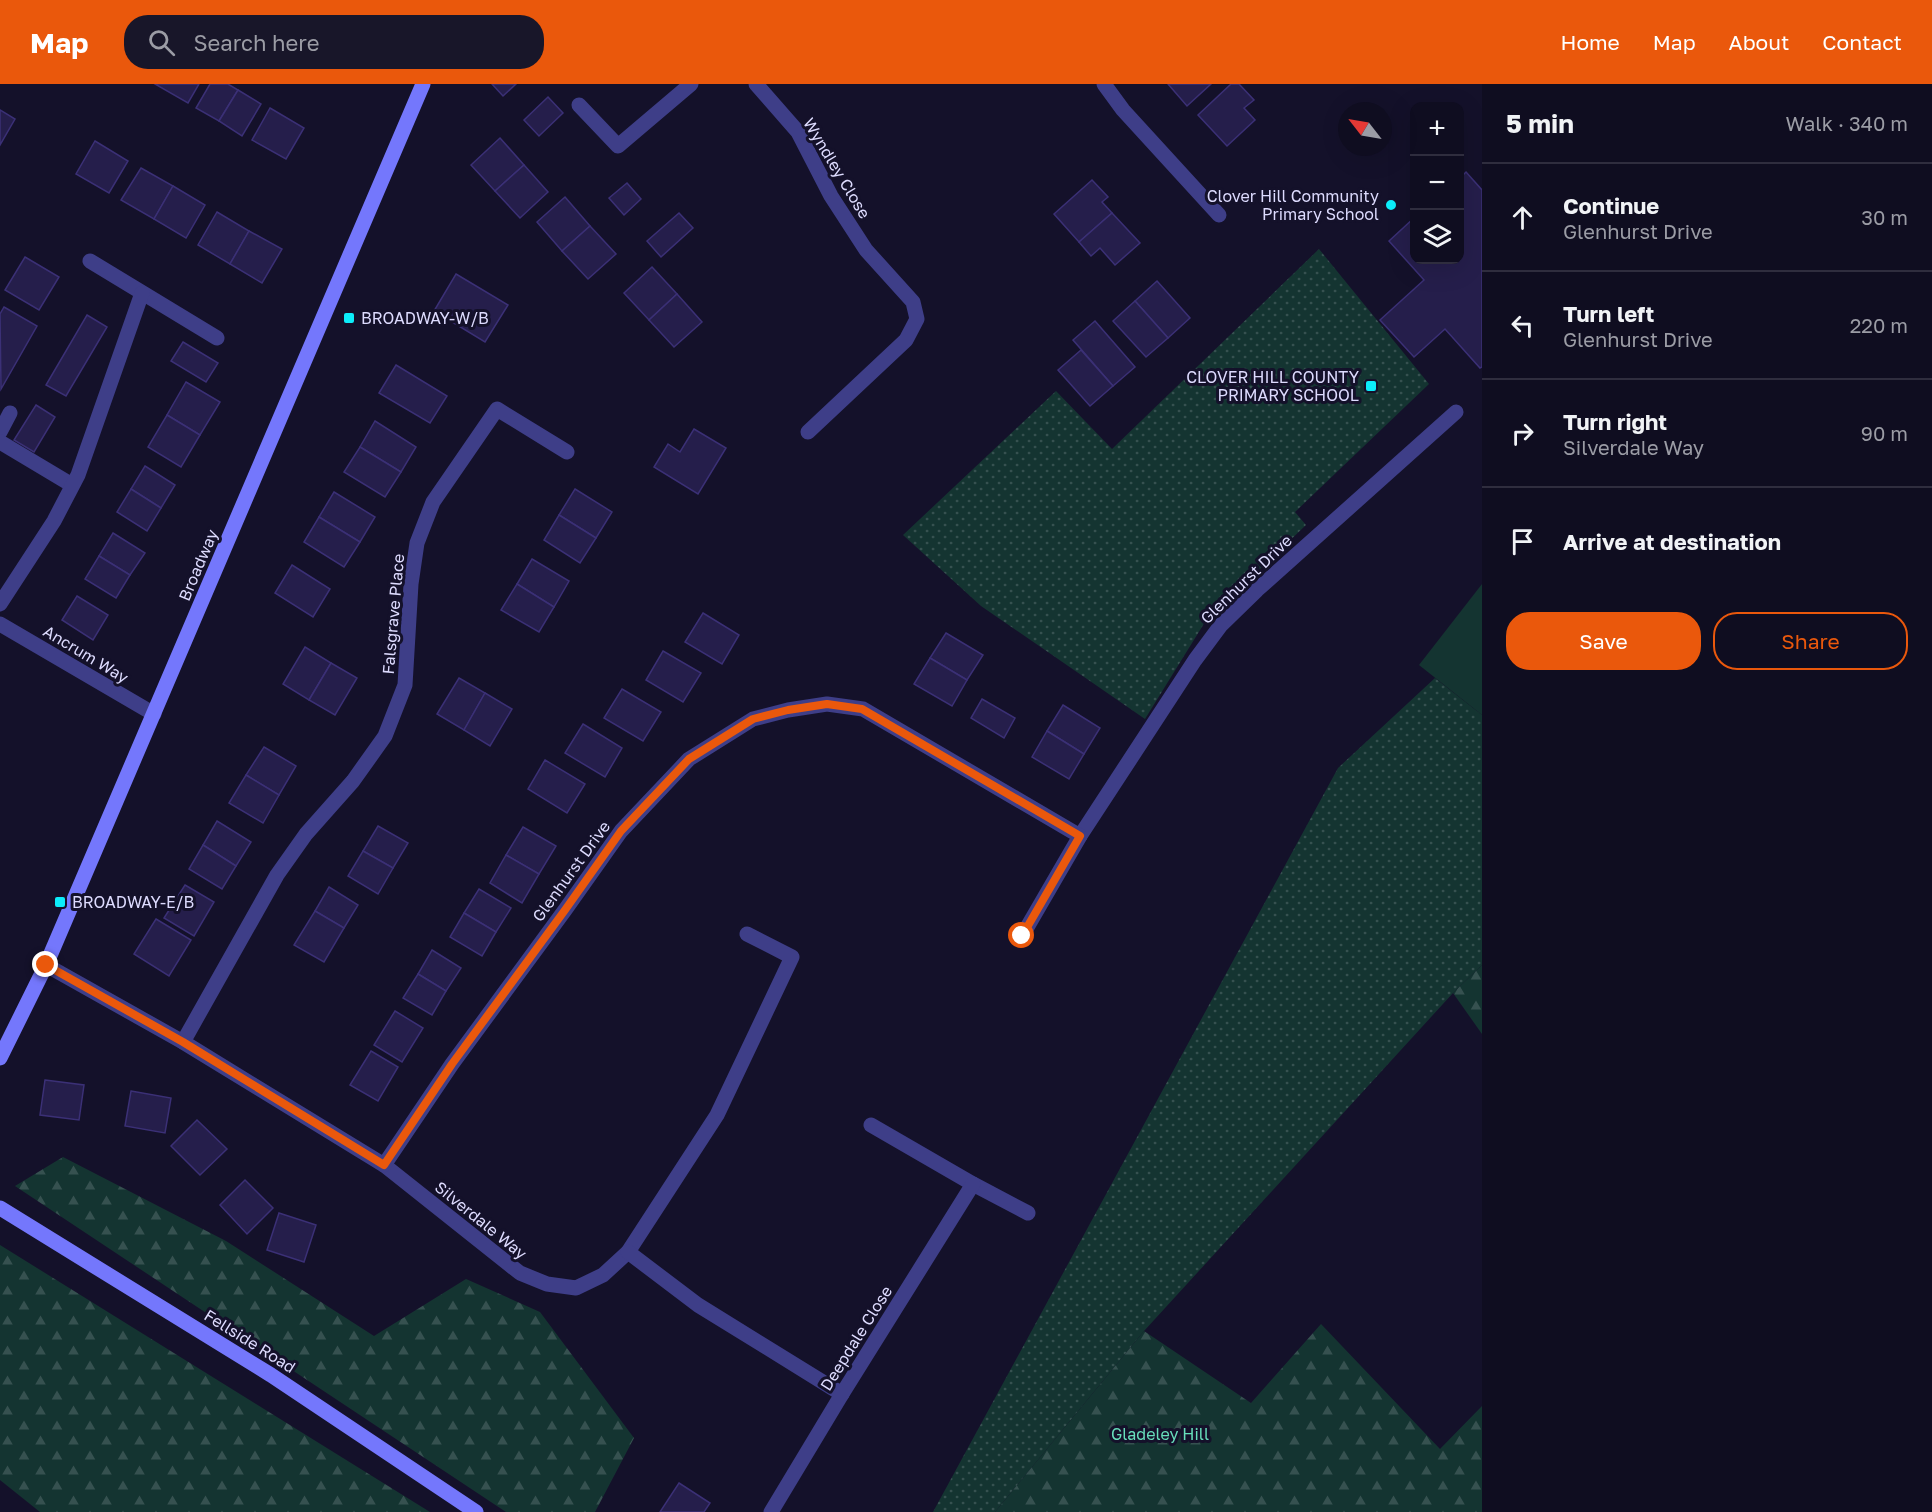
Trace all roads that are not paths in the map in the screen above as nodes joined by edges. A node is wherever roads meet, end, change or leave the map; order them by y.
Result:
1 (423, 84) edge
2 (691, 84) edge
3 (756, 84) edge
4 (1104, 84) edge
5 (579, 105) dead end
6 (1219, 214) dead end
7 (90, 261) dead end
8 (141, 293) junction
9 (217, 338) dead end
10 (1456, 412) dead end
11 (10, 413) dead end
12 (0, 432) edge
13 (808, 432) dead end
14 (0, 442) edge
15 (567, 452) dead end
16 (72, 485) junction
17 (0, 604) edge
18 (0, 624) edge
19 (154, 714) junction
20 (1080, 836) junction
21 (747, 934) dead end
22 (1022, 936) dead end
23 (46, 965) junction
24 (183, 1042) junction
25 (0, 1058) edge
26 (871, 1125) dead end
27 (384, 1165) junction
28 (973, 1184) junction
29 (0, 1208) edge
30 (1028, 1212) dead end
31 (628, 1252) junction
32 (842, 1394) junction
33 (476, 1512) edge
34 (771, 1512) edge

1 - 19 street, Broadway
2 - 5 street
3 - 13 street, Wyndley Close
4 - 6 street
7 - 8 street
8 - 9 street
8 - 16 street
10 - 20 street, Glenhurst Drive
11 - 12 street
14 - 16 street
15 - 24 street, Falsgrave Place
16 - 17 street
18 - 19 street, Ancrum Way
19 - 23 street, Broadway
20 - 22 street, Glenhurst Drive
20 - 27 street, Glenhurst Drive
21 - 31 street, Silverdale Way
23 - 24 street, Silverdale Way
23 - 25 street, Broadway
24 - 27 street, Silverdale Way
26 - 28 street
27 - 31 street, Silverdale Way
28 - 30 street
28 - 32 street, Deepdale Close
29 - 33 street, Fellside Road
31 - 32 street
32 - 34 street, Deepdale Close

